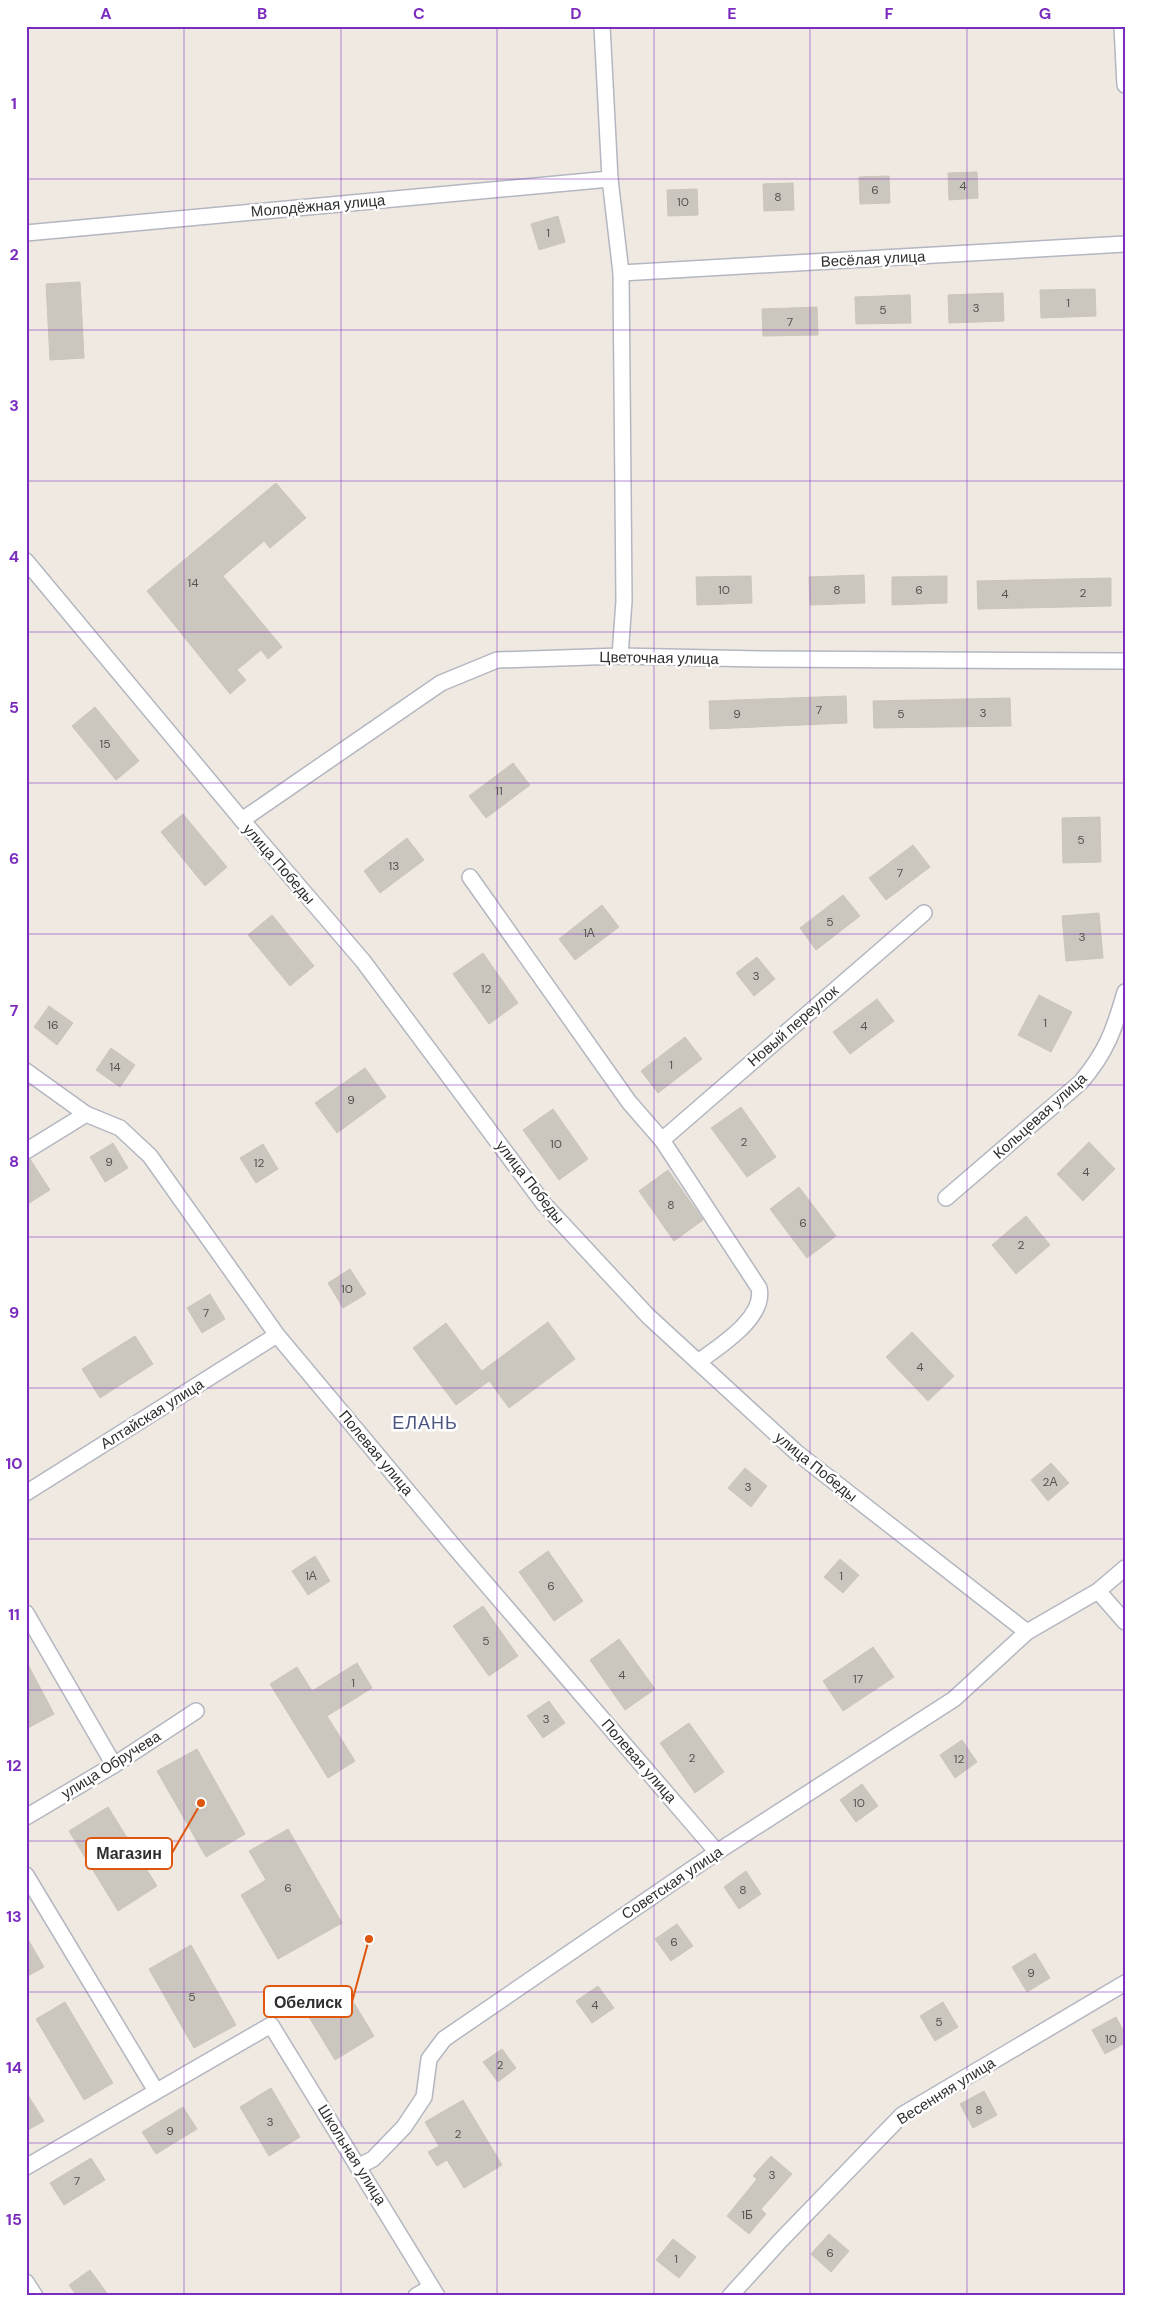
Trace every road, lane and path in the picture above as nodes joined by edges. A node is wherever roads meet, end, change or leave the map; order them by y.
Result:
1 (602, 26) edge
2 (1122, 26) edge
3 (1125, 85) edge
4 (610, 179) junction
5 (26, 233) edge
6 (1125, 244) edge
7 (621, 273) junction
8 (27, 564) edge
9 (620, 656) junction
10 (1125, 661) edge
11 (242, 820) junction
12 (470, 877) dead end
13 (924, 913) dead end
14 (1125, 992) edge
15 (26, 1071) edge
16 (86, 1114) junction
17 (662, 1140) junction
18 (26, 1151) edge
19 (946, 1198) dead end
20 (277, 1335) junction
21 (698, 1362) junction
22 (26, 1493) edge
23 (1125, 1568) edge
24 (1098, 1591) junction
25 (26, 1613) edge
26 (1125, 1622) edge
27 (1027, 1632) junction
28 (196, 1711) dead end
29 (114, 1765) junction
30 (26, 1817) edge
31 (717, 1852) junction
32 (26, 1875) edge
33 (1125, 1983) edge
34 (156, 2091) junction
35 (359, 2166) junction
36 (26, 2167) edge
37 (26, 2282) edge
38 (434, 2291) edge
39 (35, 2296) edge
40 (416, 2296) edge
41 (730, 2296) edge

1 - 4 street
2 - 3 street
4 - 5 street, Молодёжная улица
4 - 7 street
6 - 7 street, Весёлая улица
7 - 9 street
8 - 11 street, улица Победы
9 - 10 street, Цветочная улица
9 - 11 street, Цветочная улица
11 - 21 street, улица Победы
12 - 17 street
13 - 17 street, Новый переулок
14 - 19 street, Кольцевая улица
15 - 16 street, Полевая улица
16 - 18 street
16 - 20 street, Полевая улица
17 - 21 street
20 - 22 street, Алтайская улица
20 - 31 street, Полевая улица
21 - 27 street, улица Победы
23 - 24 street
24 - 26 street
24 - 27 street
25 - 29 street
27 - 31 street, Советская улица
28 - 29 street, улица Обручева
29 - 30 street, улица Обручева
31 - 35 street, Советская улица
32 - 34 street
33 - 41 street, Весенняя улица
34 - 35 street, Школьная улица
34 - 36 street
35 - 38 street, Школьная улица
37 - 39 street
38 - 40 street

